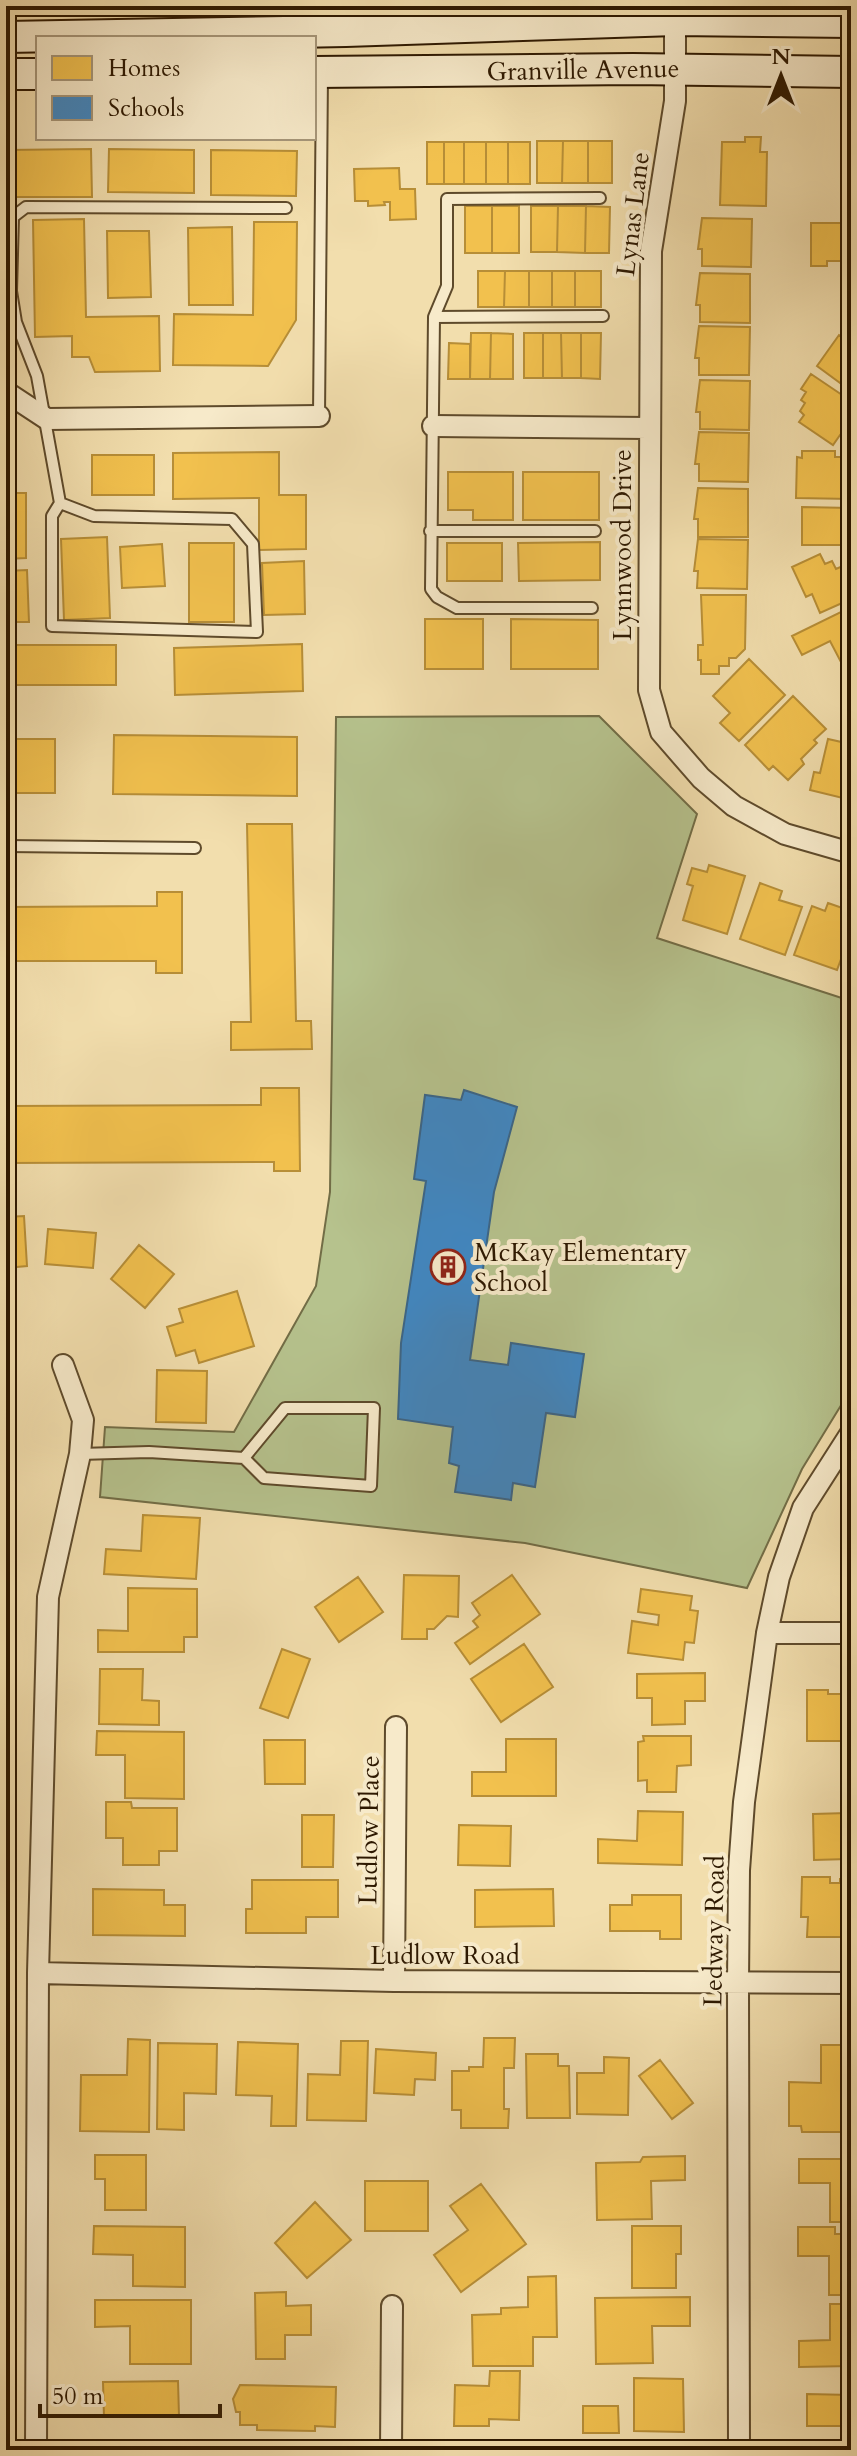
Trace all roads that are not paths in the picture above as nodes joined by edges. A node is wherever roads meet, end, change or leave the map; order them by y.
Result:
1 (675, 13) edge
2 (851, 22) edge
3 (36, 36) edge
4 (63, 36) edge
5 (6, 37) edge
6 (675, 69) junction
7 (318, 72) edge
8 (851, 72) edge
9 (6, 74) edge
10 (36, 74) edge
11 (600, 198) dead end
12 (286, 208) dead end
13 (10, 214) edge
14 (603, 316) dead end
15 (434, 317) junction
16 (6, 392) edge
17 (319, 416) joint
18 (47, 419) junction
19 (433, 426) junction
20 (648, 428) junction
21 (60, 503) junction
22 (430, 531) junction
23 (595, 531) dead end
24 (592, 608) dead end
25 (6, 846) edge
26 (195, 848) dead end
27 (851, 853) edge
28 (63, 1365) dead end
29 (851, 1433) edge
30 (80, 1454) junction
31 (244, 1458) junction
32 (767, 1633) junction
33 (851, 1633) edge
34 (396, 1727) dead end
35 (38, 1973) junction
36 (394, 1981) junction
37 (738, 1983) junction
38 (851, 1983) edge
39 (392, 2306) dead end
40 (36, 2450) edge
41 (391, 2450) edge
42 (739, 2450) edge

1 - 2 main road, Granville Avenue
1 - 4 main road, Granville Avenue
1 - 6 street, Lynas Lane
3 - 5 main road, Granville Avenue
6 - 7 main road, Granville Avenue
6 - 8 main road, Granville Avenue
6 - 20 street, Lynas Lane
7 - 17 lane
9 - 10 main road
11 - 15 lane
12 - 13 lane
13 - 18 lane
14 - 15 lane
15 - 19 lane
16 - 18 street
17 - 18 street
18 - 21 lane
19 - 20 street, Lynnwood Drive
19 - 22 lane
20 - 27 street, Lynnwood Drive
21 - 21 lane
22 - 23 lane
22 - 24 lane
25 - 26 lane
28 - 30 street
29 - 32 street, Ledway Road
30 - 31 lane
30 - 35 street
31 - 31 lane
32 - 33 street
32 - 37 street, Ledway Road
34 - 36 street, Ludlow Place
35 - 36 street, Ludlow Road
35 - 40 street
36 - 37 street, Ludlow Road
37 - 38 street, Ludlow Road
37 - 42 street, Ledway Road
39 - 41 street

